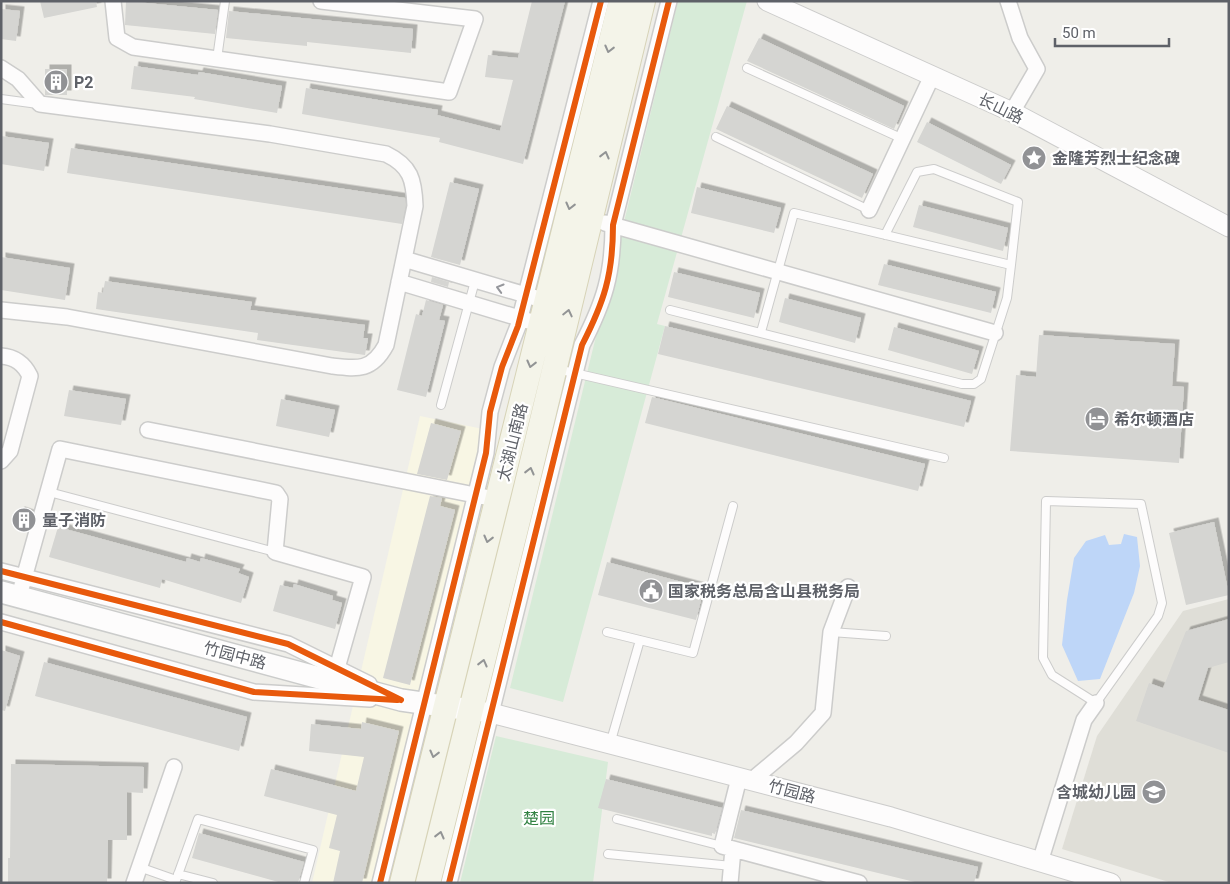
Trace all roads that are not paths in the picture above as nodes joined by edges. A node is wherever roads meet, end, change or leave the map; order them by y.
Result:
1 (112, 1) edge
2 (225, 1) edge
3 (323, 1) edge
4 (601, 1) edge
5 (621, 1) edge
6 (643, 1) edge
7 (669, 1) edge
8 (767, 1) edge
9 (1008, 1) edge
10 (217, 59) junction
11 (1, 68) edge
12 (747, 68) dead end
13 (932, 76) junction
14 (1, 77) edge
15 (18, 79) junction
16 (1, 99) edge
17 (40, 104) junction
18 (1012, 112) junction
19 (716, 136) dead end
20 (903, 139) junction
21 (869, 210) joint
22 (589, 218) junction
23 (613, 225) junction
24 (1229, 227) edge
25 (885, 235) junction
26 (404, 259) junction
27 (1011, 265) junction
28 (778, 272) junction
29 (475, 281) junction
30 (399, 282) junction
31 (536, 298) junction
32 (468, 303) junction
33 (1, 310) edge
34 (670, 310) dead end
35 (531, 321) junction
36 (761, 332) junction
37 (995, 333) junction
38 (1, 356) edge
39 (565, 370) junction
40 (440, 405) dead end
41 (148, 430) dead end
42 (944, 458) dead end
43 (1, 461) edge
44 (49, 492) junction
45 (487, 498) junction
46 (522, 504) junction
47 (734, 506) dead end
48 (275, 552) junction
49 (1, 571) edge
50 (848, 587) dead end
51 (15, 588) edge
52 (1, 622) edge
53 (608, 632) dead end
54 (831, 632) junction
55 (886, 636) dead end
56 (640, 640) junction
57 (333, 682) junction
58 (401, 700) junction
59 (1096, 703) junction
60 (435, 705) junction
61 (481, 712) junction
62 (610, 744) junction
63 (174, 767) dead end
64 (745, 779) junction
65 (617, 819) dead end
66 (727, 848) junction
67 (608, 854) dead end
68 (1040, 862) junction
69 (732, 866) junction
70 (139, 867) junction
71 (176, 879) edge
72 (134, 883) edge
73 (212, 883) edge
74 (304, 883) edge
75 (380, 883) edge
76 (402, 883) edge
77 (428, 883) edge
78 (449, 883) edge
79 (730, 883) edge
80 (859, 883) edge
81 (1110, 883) edge

1 - 10 street
2 - 10 lane
3 - 10 street
4 - 31 street
5 -> 31 main road, 太湖山南路
22 -> 6 main road, 太湖山南路
7 - 23 street
8 - 13 street, 长山路
9 - 18 street
11 - 15 street
12 - 20 lane
13 - 18 street, 长山路
13 - 20 street
14 - 15 lane
15 - 17 street
16 - 17 lane
17 - 26 street
18 - 24 street, 长山路
19 - 21 lane
20 - 21 street
22 - 23 street
39 -> 22 main road, 太湖山南路
23 - 28 street
23 - 39 street
25 - 27 lane
25 - 27 lane
25 - 28 lane
26 - 29 street
26 - 30 street
27 - 37 lane
28 - 36 lane
28 - 37 street
31 -> 29 street
29 - 32 lane
30 - 32 street
30 - 33 street
31 - 35 main road, 太湖山南路
32 - 35 street
32 - 40 lane
34 - 36 lane
35 -> 45 main road, 太湖山南路
36 - 37 lane
38 - 43 street
39 - 42 lane
46 -> 39 main road, 太湖山南路
39 - 61 street
41 - 45 street
44 - 48 lane
44 - 48 street
44 - 51 street
45 - 46 street
45 -> 60 main road, 太湖山南路
61 -> 46 main road, 太湖山南路
47 - 56 lane
48 - 57 street
49 - 51 street
50 - 54 street
51 - 57 main road, 竹园中路
51 - 58 street
52 - 58 street
53 - 56 lane
54 - 55 lane
54 - 64 street
56 - 62 lane
57 - 58 main road, 竹园中路
58 - 60 main road, 竹园中路
59 - 59 lane
59 - 68 street
60 - 61 main road, 竹园中路
60 - 75 street
60 -> 76 main road, 太湖山南路
61 - 62 street, 竹园路
77 -> 61 main road, 太湖山南路
61 - 78 street
62 - 64 street, 竹园路
63 - 70 street
64 - 66 street
64 - 68 street, 竹园路
65 - 66 lane
66 - 69 street
66 - 80 street
67 - 69 lane
68 - 81 street, 竹园路
69 - 79 street
70 - 71 lane
70 - 72 street
71 - 73 lane
71 - 74 lane

